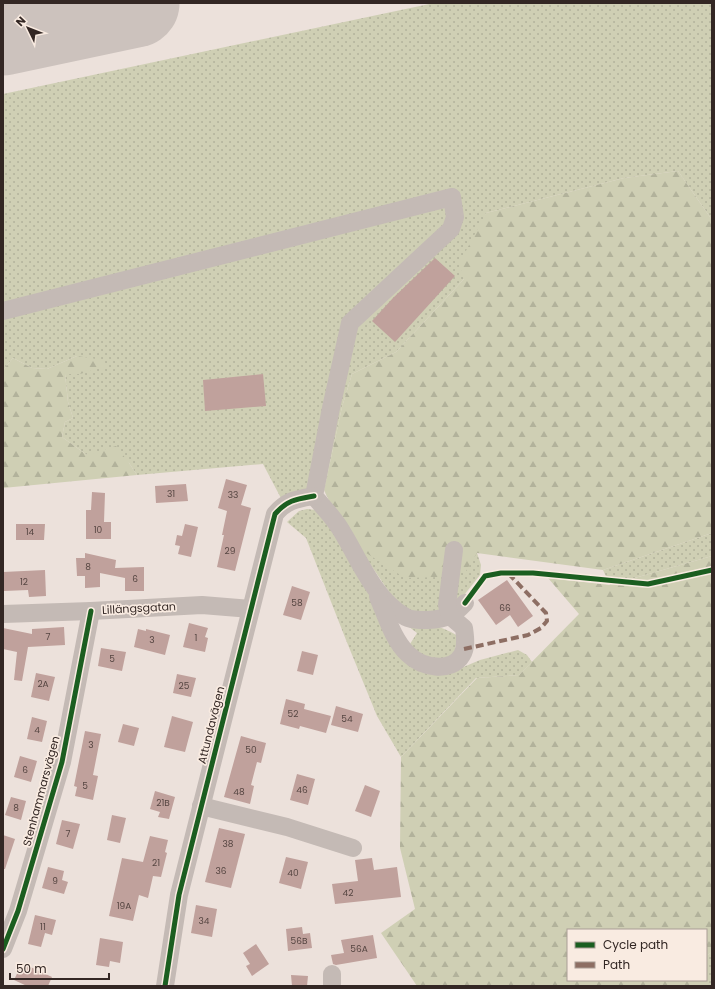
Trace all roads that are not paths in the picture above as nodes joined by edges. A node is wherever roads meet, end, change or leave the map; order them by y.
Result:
1 (3, 311) edge
2 (314, 496) junction
3 (454, 550) dead end
4 (375, 588) junction
5 (465, 603) dead end
6 (251, 609) junction
7 (91, 611) junction
8 (3, 614) edge
9 (450, 616) junction
10 (201, 806) junction
11 (353, 848) dead end
12 (3, 949) edge
13 (165, 986) edge

1 - 2 street
2 - 4 street
2 - 6 street, Attundavägen
3 - 9 street
4 - 9 street
4 - 9 street
5 - 9 street
6 - 7 street, Lillängsgatan
6 - 10 street, Attundavägen
7 - 8 street, Lillängsgatan
7 - 12 street, Stenhammarsvägen
10 - 11 street
10 - 13 street, Attundavägen

